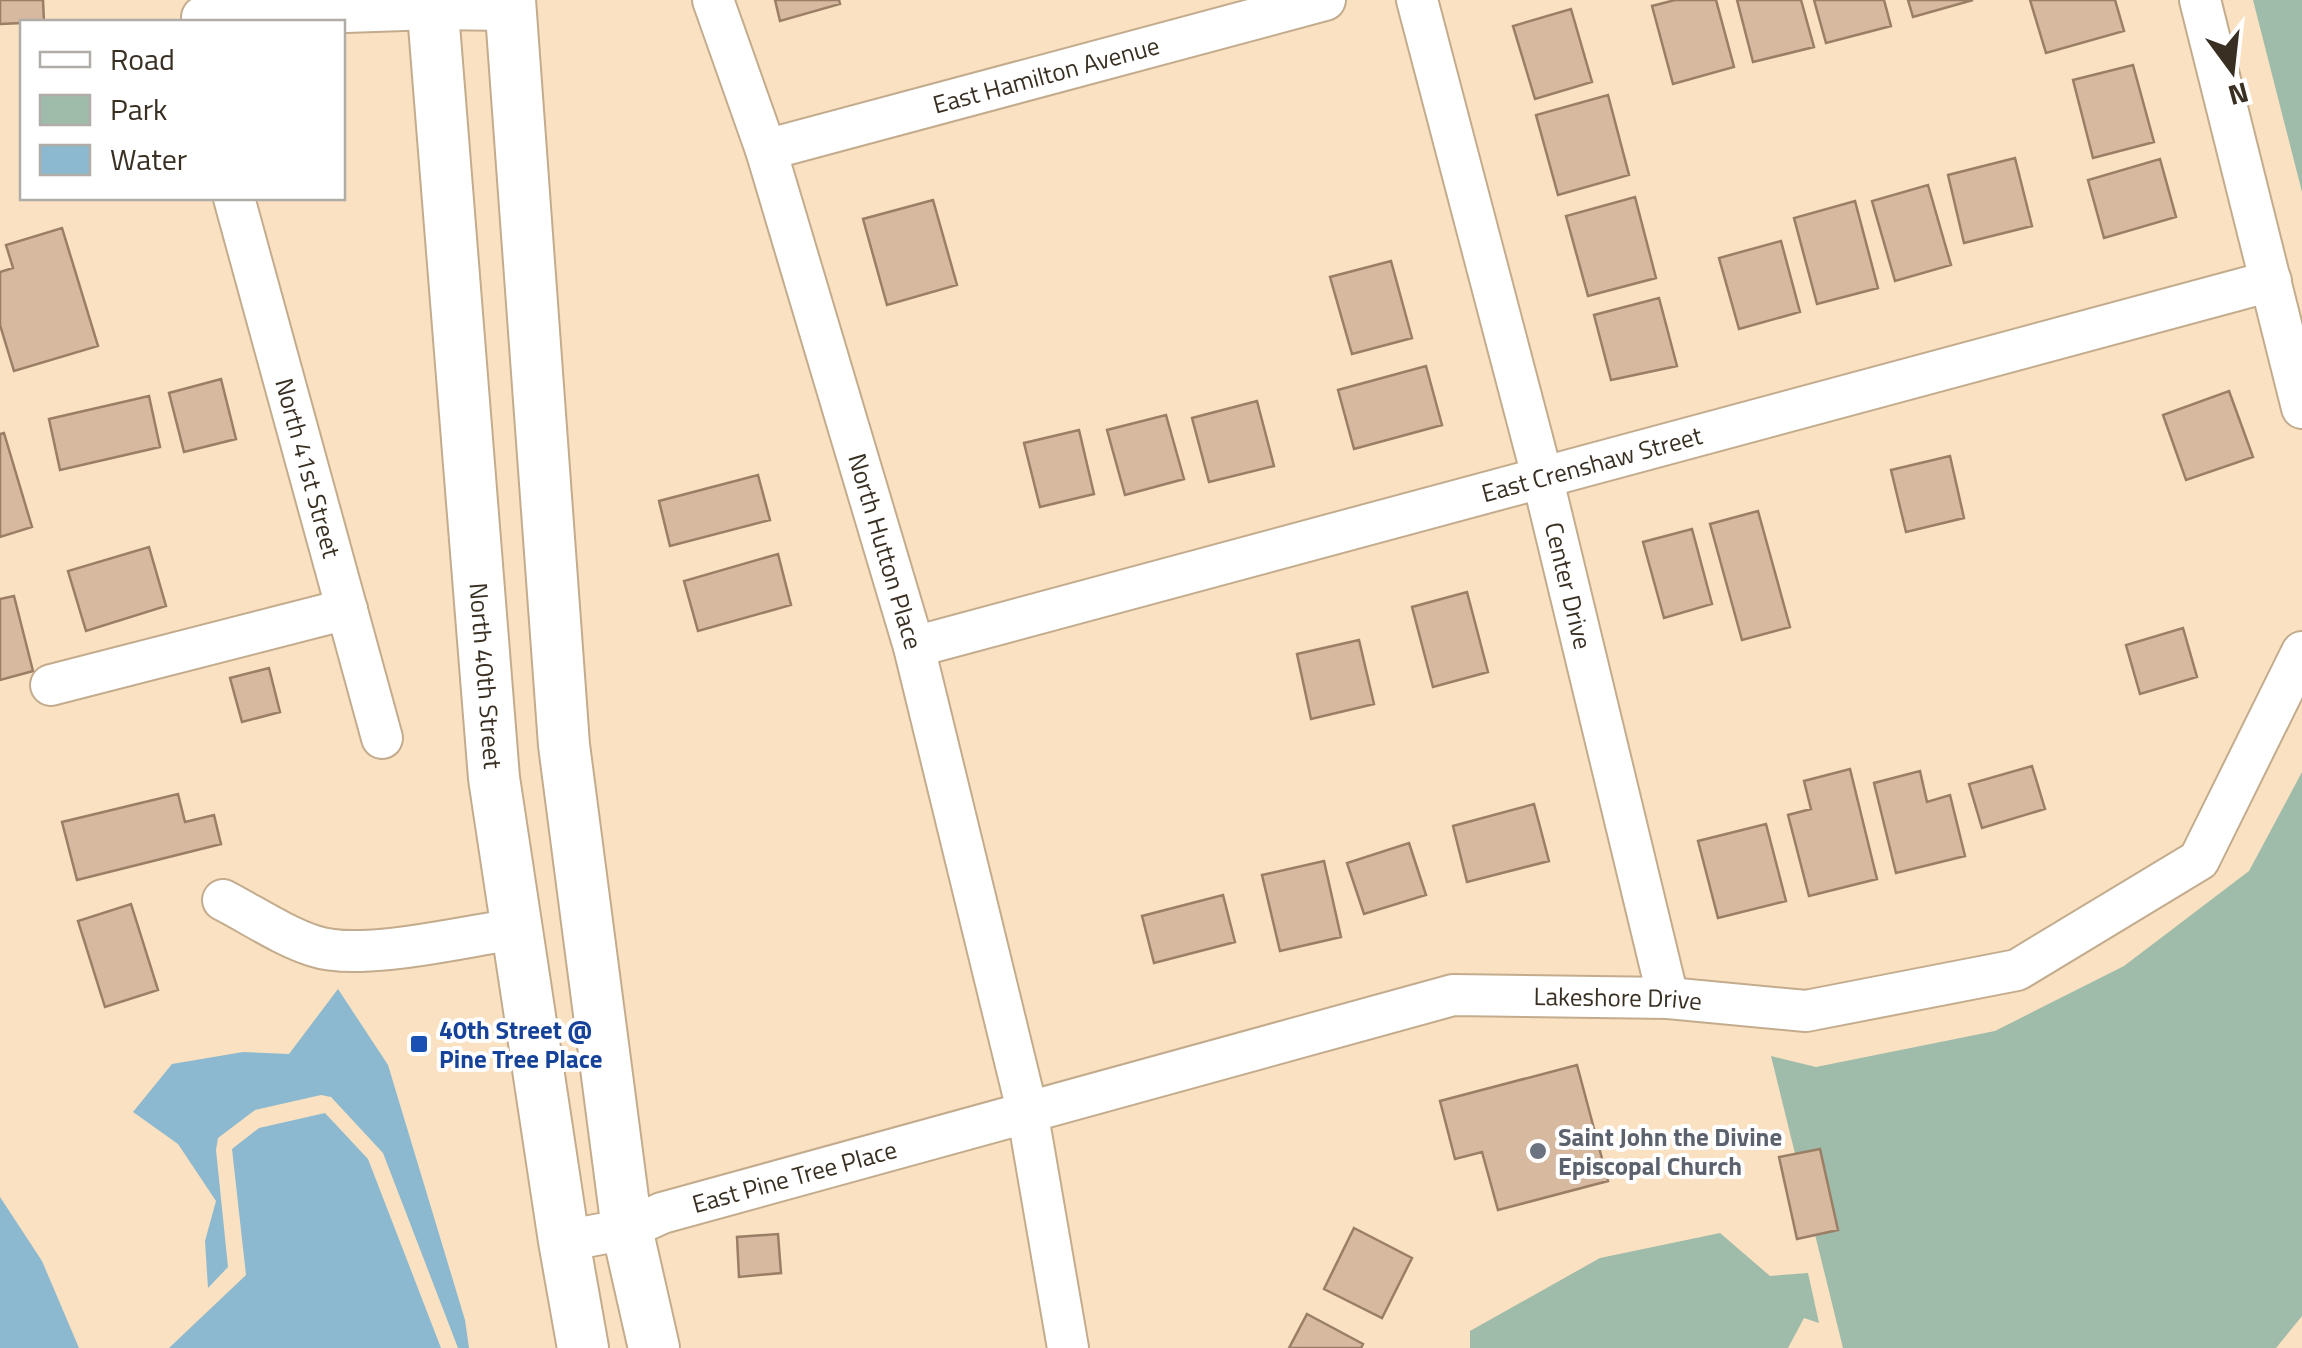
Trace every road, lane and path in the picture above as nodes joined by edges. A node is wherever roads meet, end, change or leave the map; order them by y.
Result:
1 (714, 0) edge
2 (1324, 0) edge
3 (1417, 0) edge
4 (2200, 0) edge
5 (432, 4) edge
6 (511, 5) edge
7 (202, 13) edge
8 (766, 150) junction
9 (235, 200) edge
10 (2272, 281) junction
11 (2302, 408) edge
12 (1542, 476) junction
13 (347, 609) junction
14 (914, 646) junction
15 (2302, 652) edge
16 (51, 685) dead end
17 (382, 738) dead end
18 (223, 900) dead end
19 (517, 929) junction
20 (1668, 998) junction
21 (1027, 1110) junction
22 (627, 1228) junction
23 (564, 1241) junction
24 (584, 1348) edge
25 (654, 1348) edge
26 (1068, 1348) edge

1 - 8 street, North Hutton Place
2 - 8 street, East Hamilton Avenue
3 - 12 street, Center Drive
4 - 10 street
5 - 6 street
5 - 7 street
5 - 19 main road, North 40th Street
6 - 22 main road
8 - 14 street, North Hutton Place
9 - 13 street, North 41st Street
10 - 11 street
10 - 12 street, East Crenshaw Street
12 - 14 street, East Crenshaw Street
12 - 20 street, Center Drive
13 - 16 street
13 - 17 street, North 41st Street
14 - 21 street, North Hutton Place
15 - 20 street, Lakeshore Drive
18 - 19 street
19 - 23 main road, North 40th Street
20 - 21 street, Lakeshore Drive
21 - 22 street, East Pine Tree Place
21 - 26 street
22 - 23 street, East Pine Tree Place
22 - 25 main road
23 - 24 main road, North 40th Street

